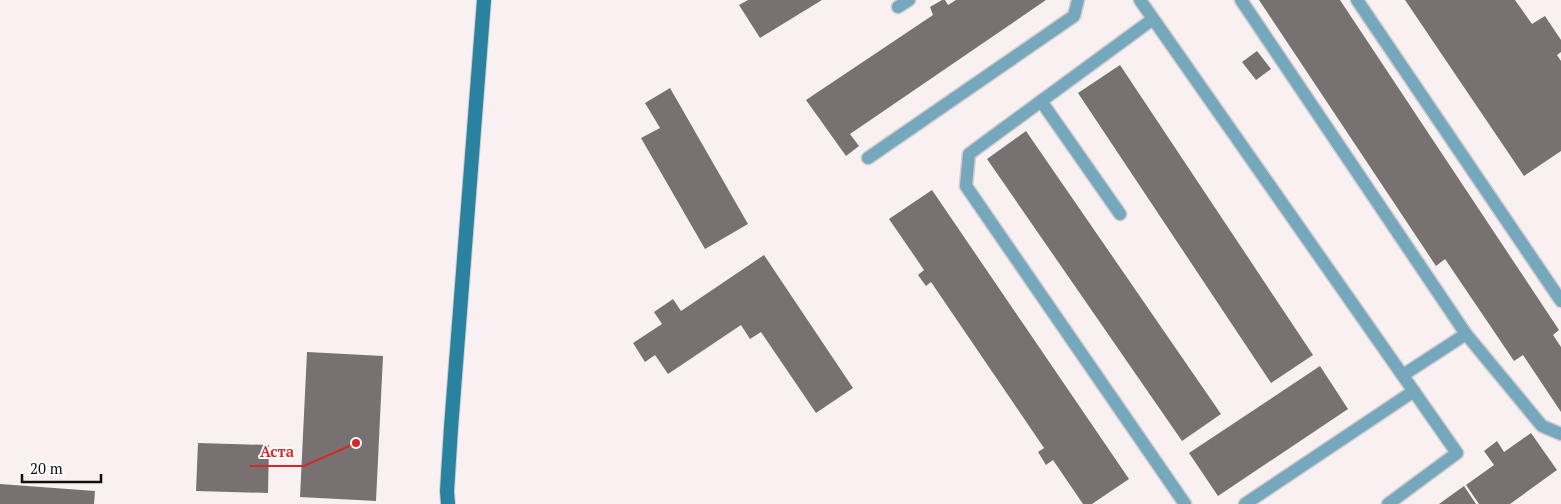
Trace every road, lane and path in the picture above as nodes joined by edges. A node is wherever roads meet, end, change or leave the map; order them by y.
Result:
1 (484, 0) edge
2 (1078, 0) edge
3 (1140, 0) edge
4 (1241, 0) edge
5 (1357, 0) edge
6 (1153, 19) junction
7 (1041, 101) junction
8 (868, 158) dead end
9 (1120, 214) dead end
10 (1561, 301) edge
11 (1466, 334) junction
12 (1402, 375) junction
13 (1414, 391) junction
14 (1561, 434) edge
15 (448, 504) edge
16 (1185, 504) edge
17 (1245, 504) edge
18 (1388, 504) edge

1 - 15 main road
2 - 8 lane
3 - 6 lane
4 - 11 lane
5 - 10 lane
6 - 7 lane
6 - 12 lane
7 - 9 lane
7 - 16 lane
11 - 12 lane
11 - 14 lane
12 - 13 lane
13 - 17 lane
13 - 18 lane

